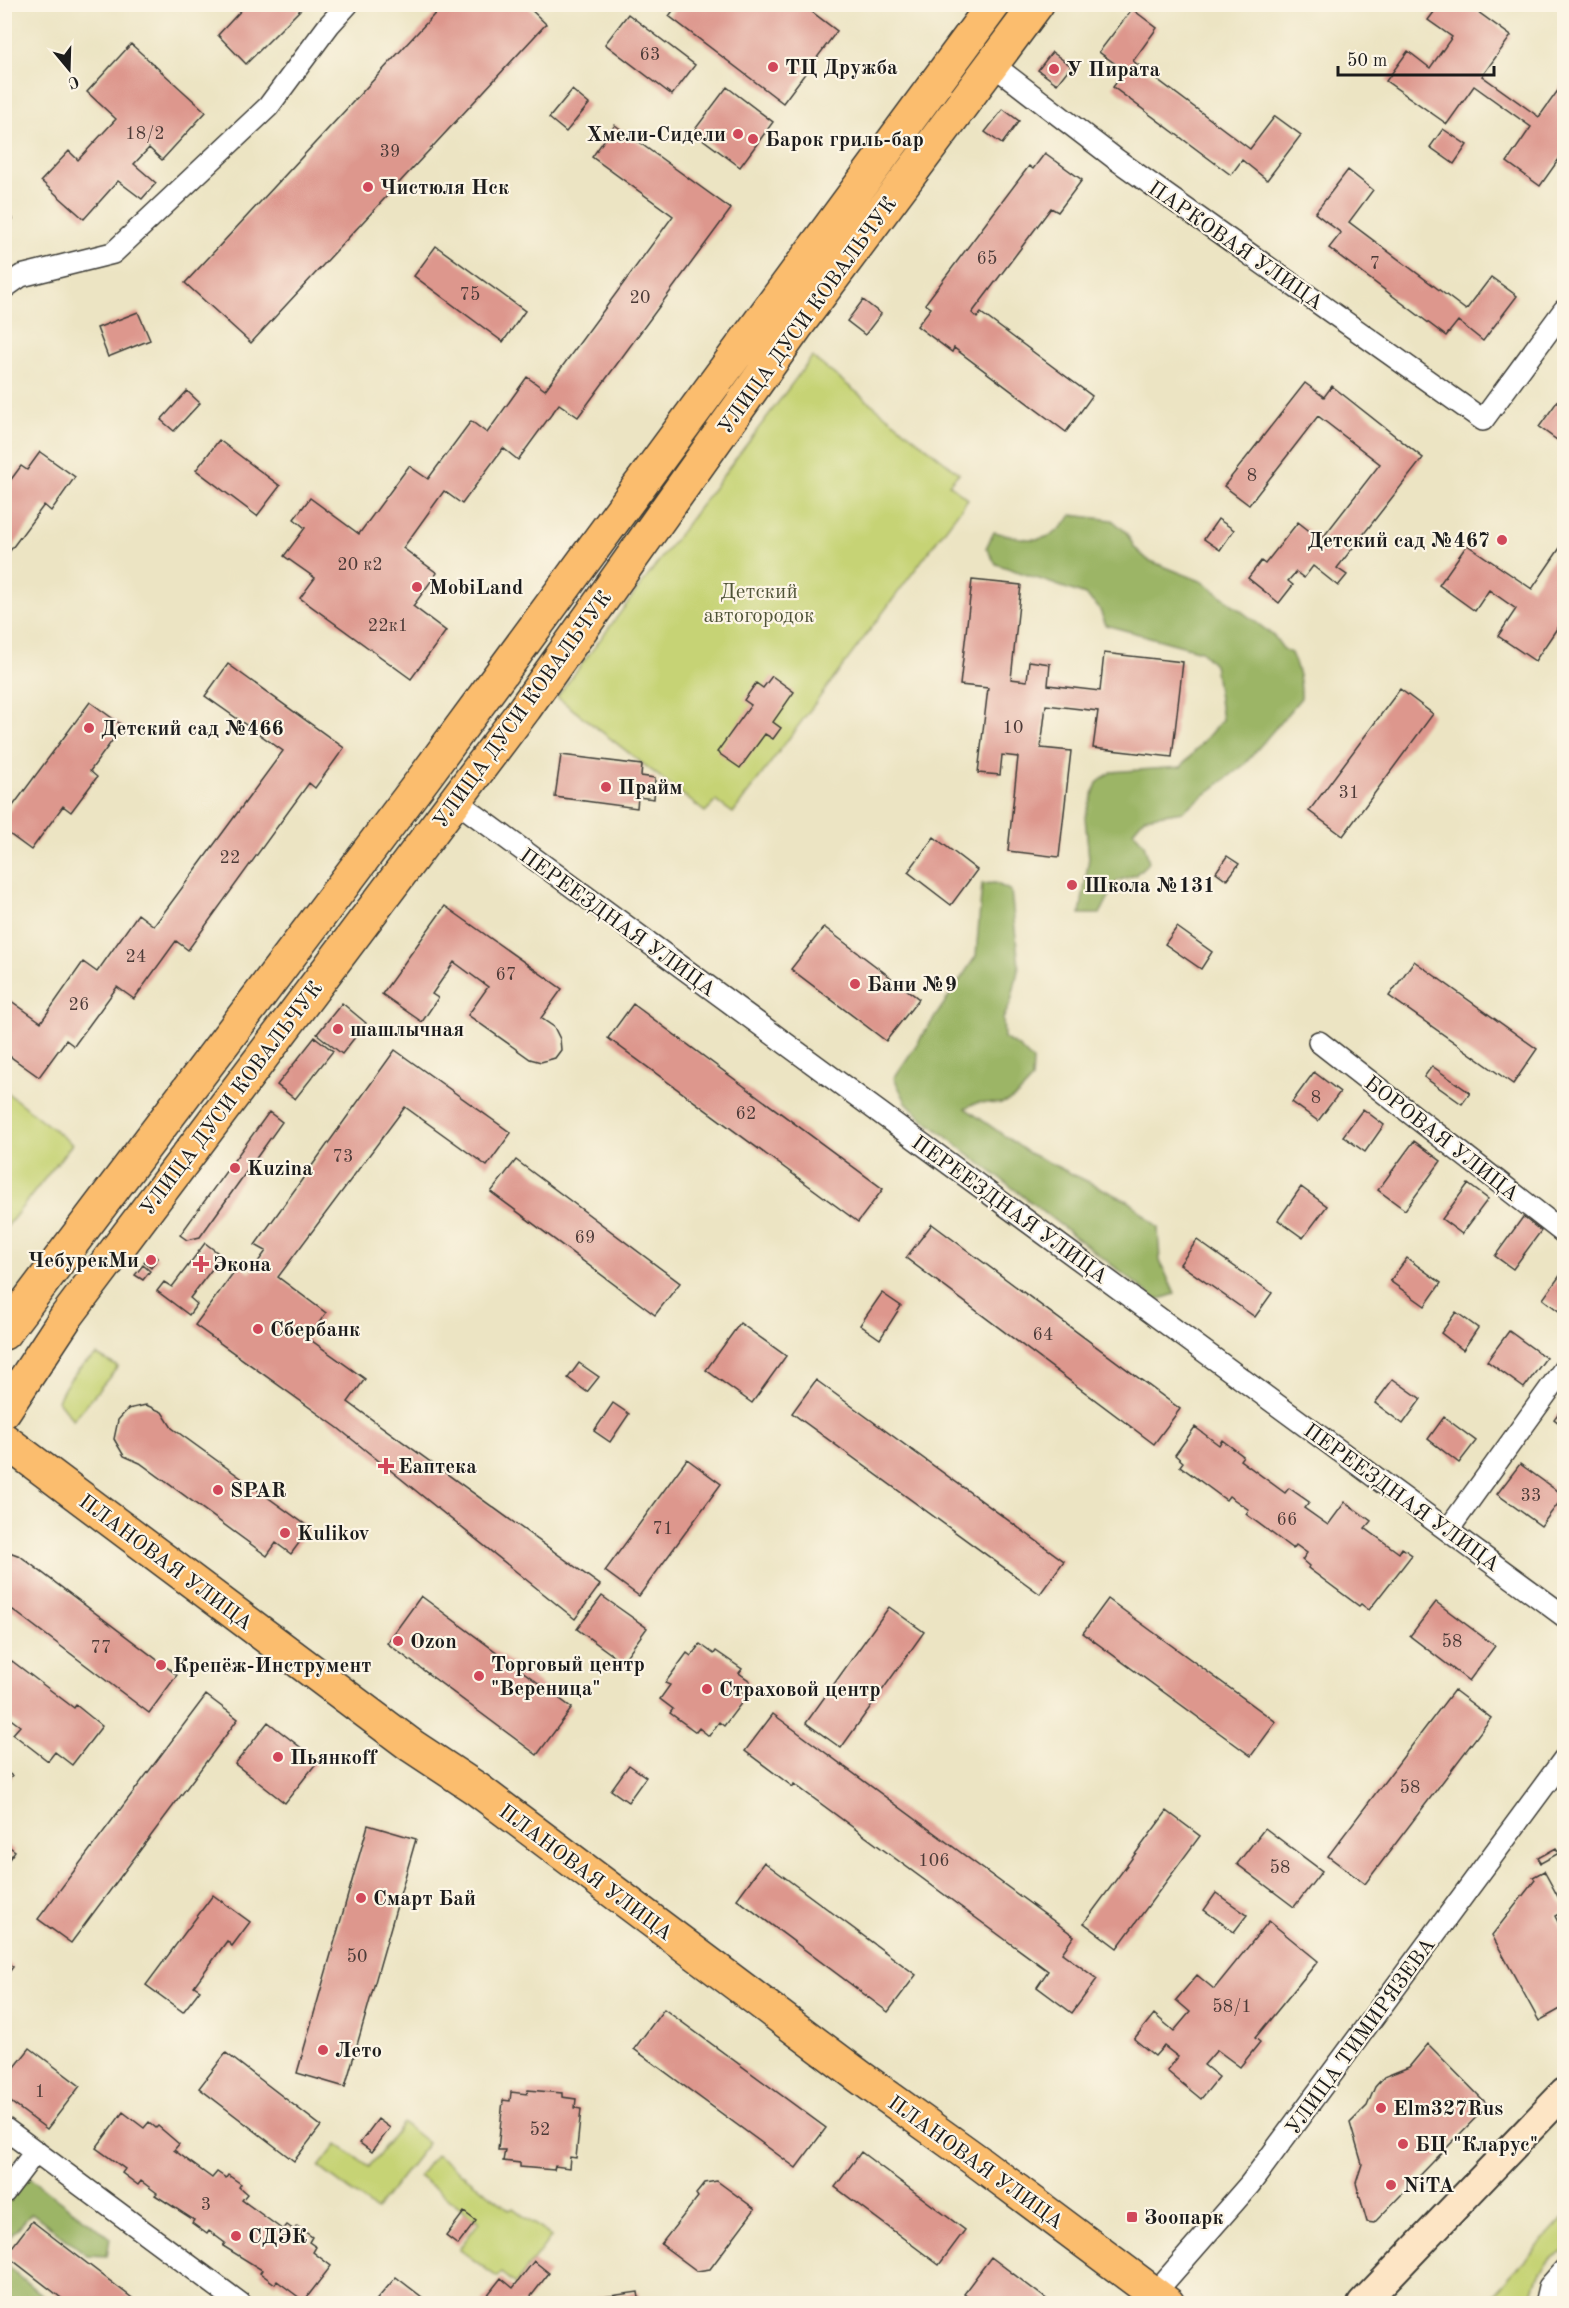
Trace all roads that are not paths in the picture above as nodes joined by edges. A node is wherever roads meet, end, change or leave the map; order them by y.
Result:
1 (348, 4) edge
2 (994, 4) edge
3 (1036, 4) edge
4 (992, 64) junction
5 (4, 288) edge
6 (1564, 309) edge
7 (456, 801) junction
8 (1319, 1042) dead end
9 (1564, 1233) edge
10 (4, 1333) edge
11 (1564, 1369) edge
12 (4, 1411) edge
13 (4, 1440) edge
14 (1448, 1530) junction
15 (1564, 1616) edge
16 (1564, 1759) edge
17 (1564, 2093) edge
18 (4, 2128) edge
19 (36, 2151) junction
20 (4, 2193) edge
21 (1564, 2270) edge
22 (1155, 2300) edge
23 (241, 2304) edge
24 (1362, 2304) edge
25 (1545, 2304) edge

1 - 5 street
2 - 10 main road, УЛИЦА ДУСИ КОВАЛЬЧУК
3 - 4 main road, УЛИЦА ДУСИ КОВАЛЬЧУК
4 - 6 street, ПАРКОВАЯ УЛИЦА
4 - 7 main road, УЛИЦА ДУСИ КОВАЛЬЧУК
7 - 12 main road, УЛИЦА ДУСИ КОВАЛЬЧУК
7 - 14 street, ПЕРЕЕЗДНАЯ УЛИЦА
8 - 9 street, БОРОВАЯ УЛИЦА
11 - 14 street
13 - 22 main road, ПЛАНОВАЯ УЛИЦА
14 - 15 street, ПЕРЕЕЗДНАЯ УЛИЦА
16 - 22 street, УЛИЦА ТИМИРЯЗЕВА
17 - 24 street
18 - 19 street
19 - 20 street
19 - 23 street
21 - 25 street

